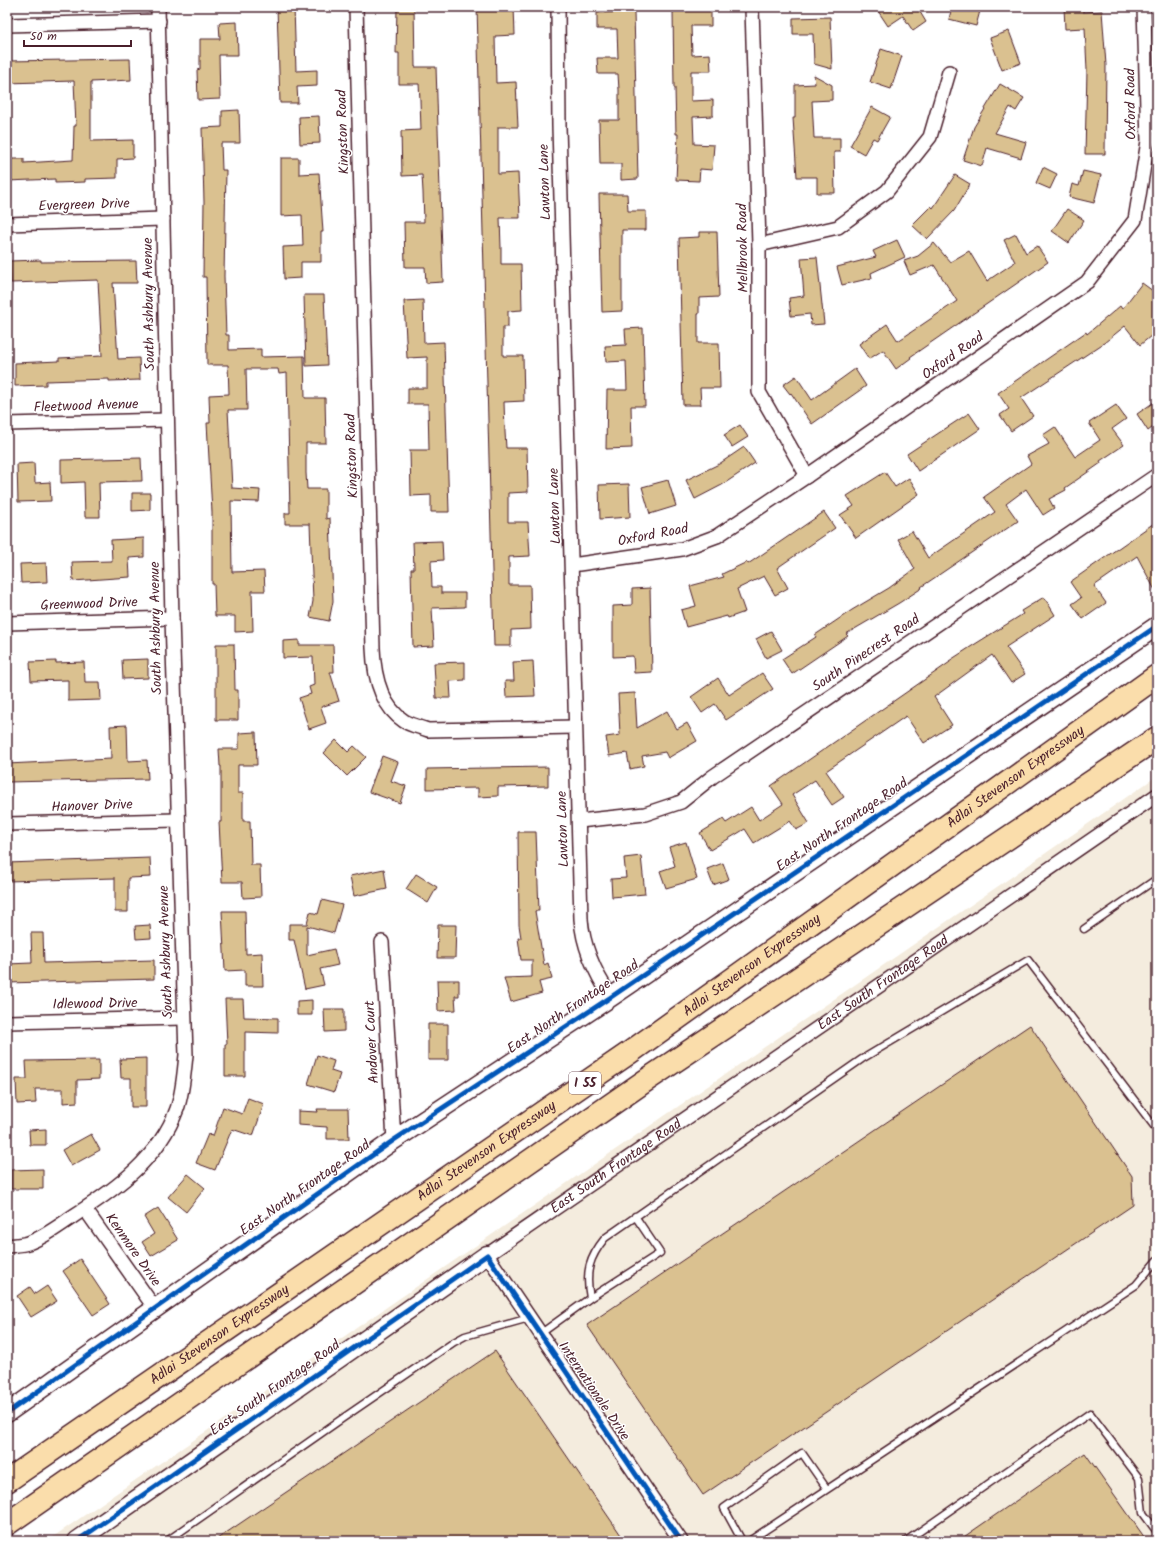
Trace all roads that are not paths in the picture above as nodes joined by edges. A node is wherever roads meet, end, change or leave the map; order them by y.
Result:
1 (158, 7) edge
2 (356, 7) edge
3 (558, 7) edge
4 (752, 7) edge
5 (1144, 7) edge
6 (159, 21) junction
7 (7, 25) edge
8 (949, 72) dead end
9 (163, 219) junction
10 (7, 224) edge
11 (759, 245) junction
12 (167, 420) junction
13 (7, 424) edge
14 (1157, 475) edge
15 (807, 476) junction
16 (572, 565) junction
17 (172, 618) junction
18 (7, 623) edge
19 (1157, 626) edge
20 (1157, 676) edge
21 (575, 727) junction
22 (1157, 738) edge
23 (1157, 795) edge
24 (177, 820) junction
25 (579, 821) junction
26 (7, 824) edge
27 (1156, 881) edge
28 (1084, 929) dead end
29 (382, 942) dead end
30 (611, 997) junction
31 (184, 1018) junction
32 (7, 1022) edge
33 (1157, 1130) edge
34 (394, 1140) junction
35 (85, 1209) junction
36 (635, 1216) junction
37 (7, 1246) edge
38 (487, 1255) junction
39 (1157, 1260) edge
40 (590, 1298) junction
41 (156, 1310) junction
42 (530, 1318) junction
43 (540, 1334) junction
44 (7, 1413) edge
45 (7, 1481) edge
46 (828, 1489) junction
47 (7, 1524) edge
48 (1157, 1532) edge
49 (76, 1541) edge
50 (167, 1541) edge
51 (681, 1541) edge
52 (742, 1541) edge
53 (750, 1541) edge
54 (906, 1541) edge

1 - 6 street, South Ashbury Avenue
2 - 21 street, Kingston Road
3 - 16 street, Lawton Lane
4 - 11 street, Mellbrook Road
5 - 15 street, Oxford Road
6 - 7 street
6 - 9 street, South Ashbury Avenue
8 - 11 street
9 - 10 street, Evergreen Drive
9 - 12 street, South Ashbury Avenue
11 - 15 street, Mellbrook Road
12 - 13 street, Fleetwood Avenue
12 - 17 street, South Ashbury Avenue
14 - 25 street, South Pinecrest Road
15 - 16 street, Oxford Road
16 - 21 street, Lawton Lane
17 - 18 street, Greenwood Drive
17 - 24 street, South Ashbury Avenue
19 - 30 street, East North Frontage Road
20 - 45 highway, Adlai Stevenson Expressway / I 55
21 - 25 street, Lawton Lane
22 - 47 highway, I 55
23 - 38 street, East South Frontage Road
24 - 26 street, Hanover Drive
24 - 31 street, South Ashbury Avenue
25 - 30 street, Lawton Lane
27 - 28 lane
29 - 34 street, Andover Court
30 - 34 street, East North Frontage Road
31 - 32 street, Idlewood Drive
31 - 35 street, South Ashbury Avenue
33 - 36 lane
34 - 41 street, East North Frontage Road
35 - 37 street, South Ashbury Avenue
35 - 41 street, Kenmore Drive
36 - 40 lane
36 - 40 lane
38 - 42 street, Internationale Drive
38 - 49 street, East South Frontage Road
39 - 46 lane
40 - 43 lane
41 - 44 street, East North Frontage Road
42 - 43 street, Internationale Drive
42 - 50 lane
43 - 51 street, Internationale Drive
46 - 52 lane
46 - 53 lane
48 - 54 lane

